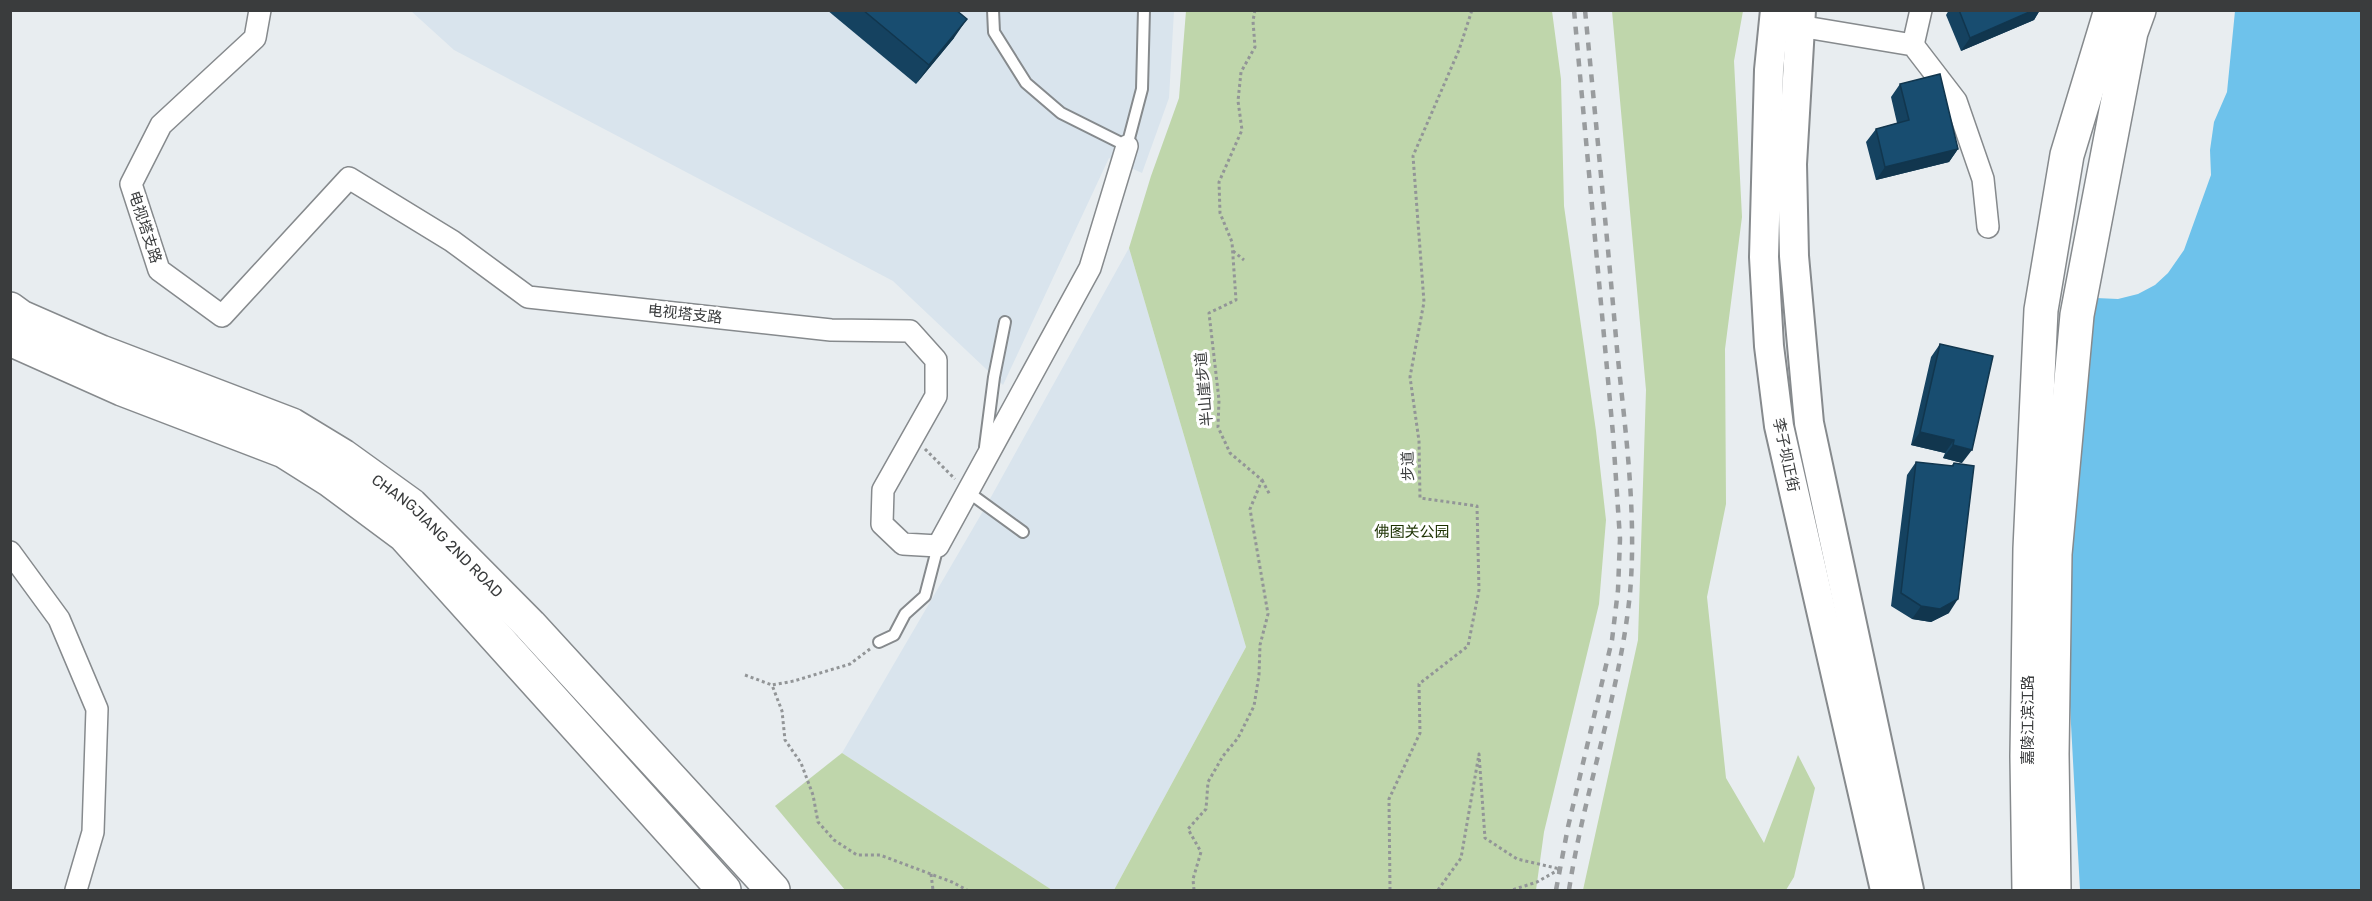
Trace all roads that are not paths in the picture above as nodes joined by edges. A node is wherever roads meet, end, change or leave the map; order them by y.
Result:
1 (260, 10) edge
2 (993, 10) edge
3 (1144, 10) edge
4 (1775, 10) edge
5 (1922, 10) edge
6 (2088, 10) edge
7 (2131, 16) edge
8 (1800, 18) edge
9 (1912, 45) junction
10 (1127, 146) junction
11 (2067, 155) junction
12 (1988, 226) dead end
13 (10, 309) edge
14 (1005, 322) dead end
15 (10, 339) edge
16 (984, 463) junction
17 (968, 492) junction
18 (1023, 532) dead end
19 (938, 546) junction
20 (10, 552) edge
21 (2042, 552) junction
22 (879, 642) road end
23 (76, 891) edge
24 (724, 891) edge
25 (773, 891) edge
26 (1885, 891) edge
27 (1909, 891) edge
28 (2029, 891) edge
29 (2054, 891) edge

1 - 19 street, 电视塔支路
2 - 10 lane
3 - 10 lane
4 - 26 main road, 李子坝正街
5 - 9 street
6 - 11 main road
7 - 11 main road
7 - 21 main road
8 - 9 street
8 - 27 main road, 李子坝正街
9 - 12 street
10 - 16 street
11 - 21 main road
13 - 25 main road, CHANGJIANG 2ND ROAD
14 - 16 lane
15 - 24 main road, CHANGJIANG 2ND ROAD
16 - 17 street
17 - 18 lane
17 - 19 street
19 - 22 lane
20 - 23 street
21 - 28 main road, 嘉陵江滨江路
21 - 29 main road, 嘉陵江滨江路

